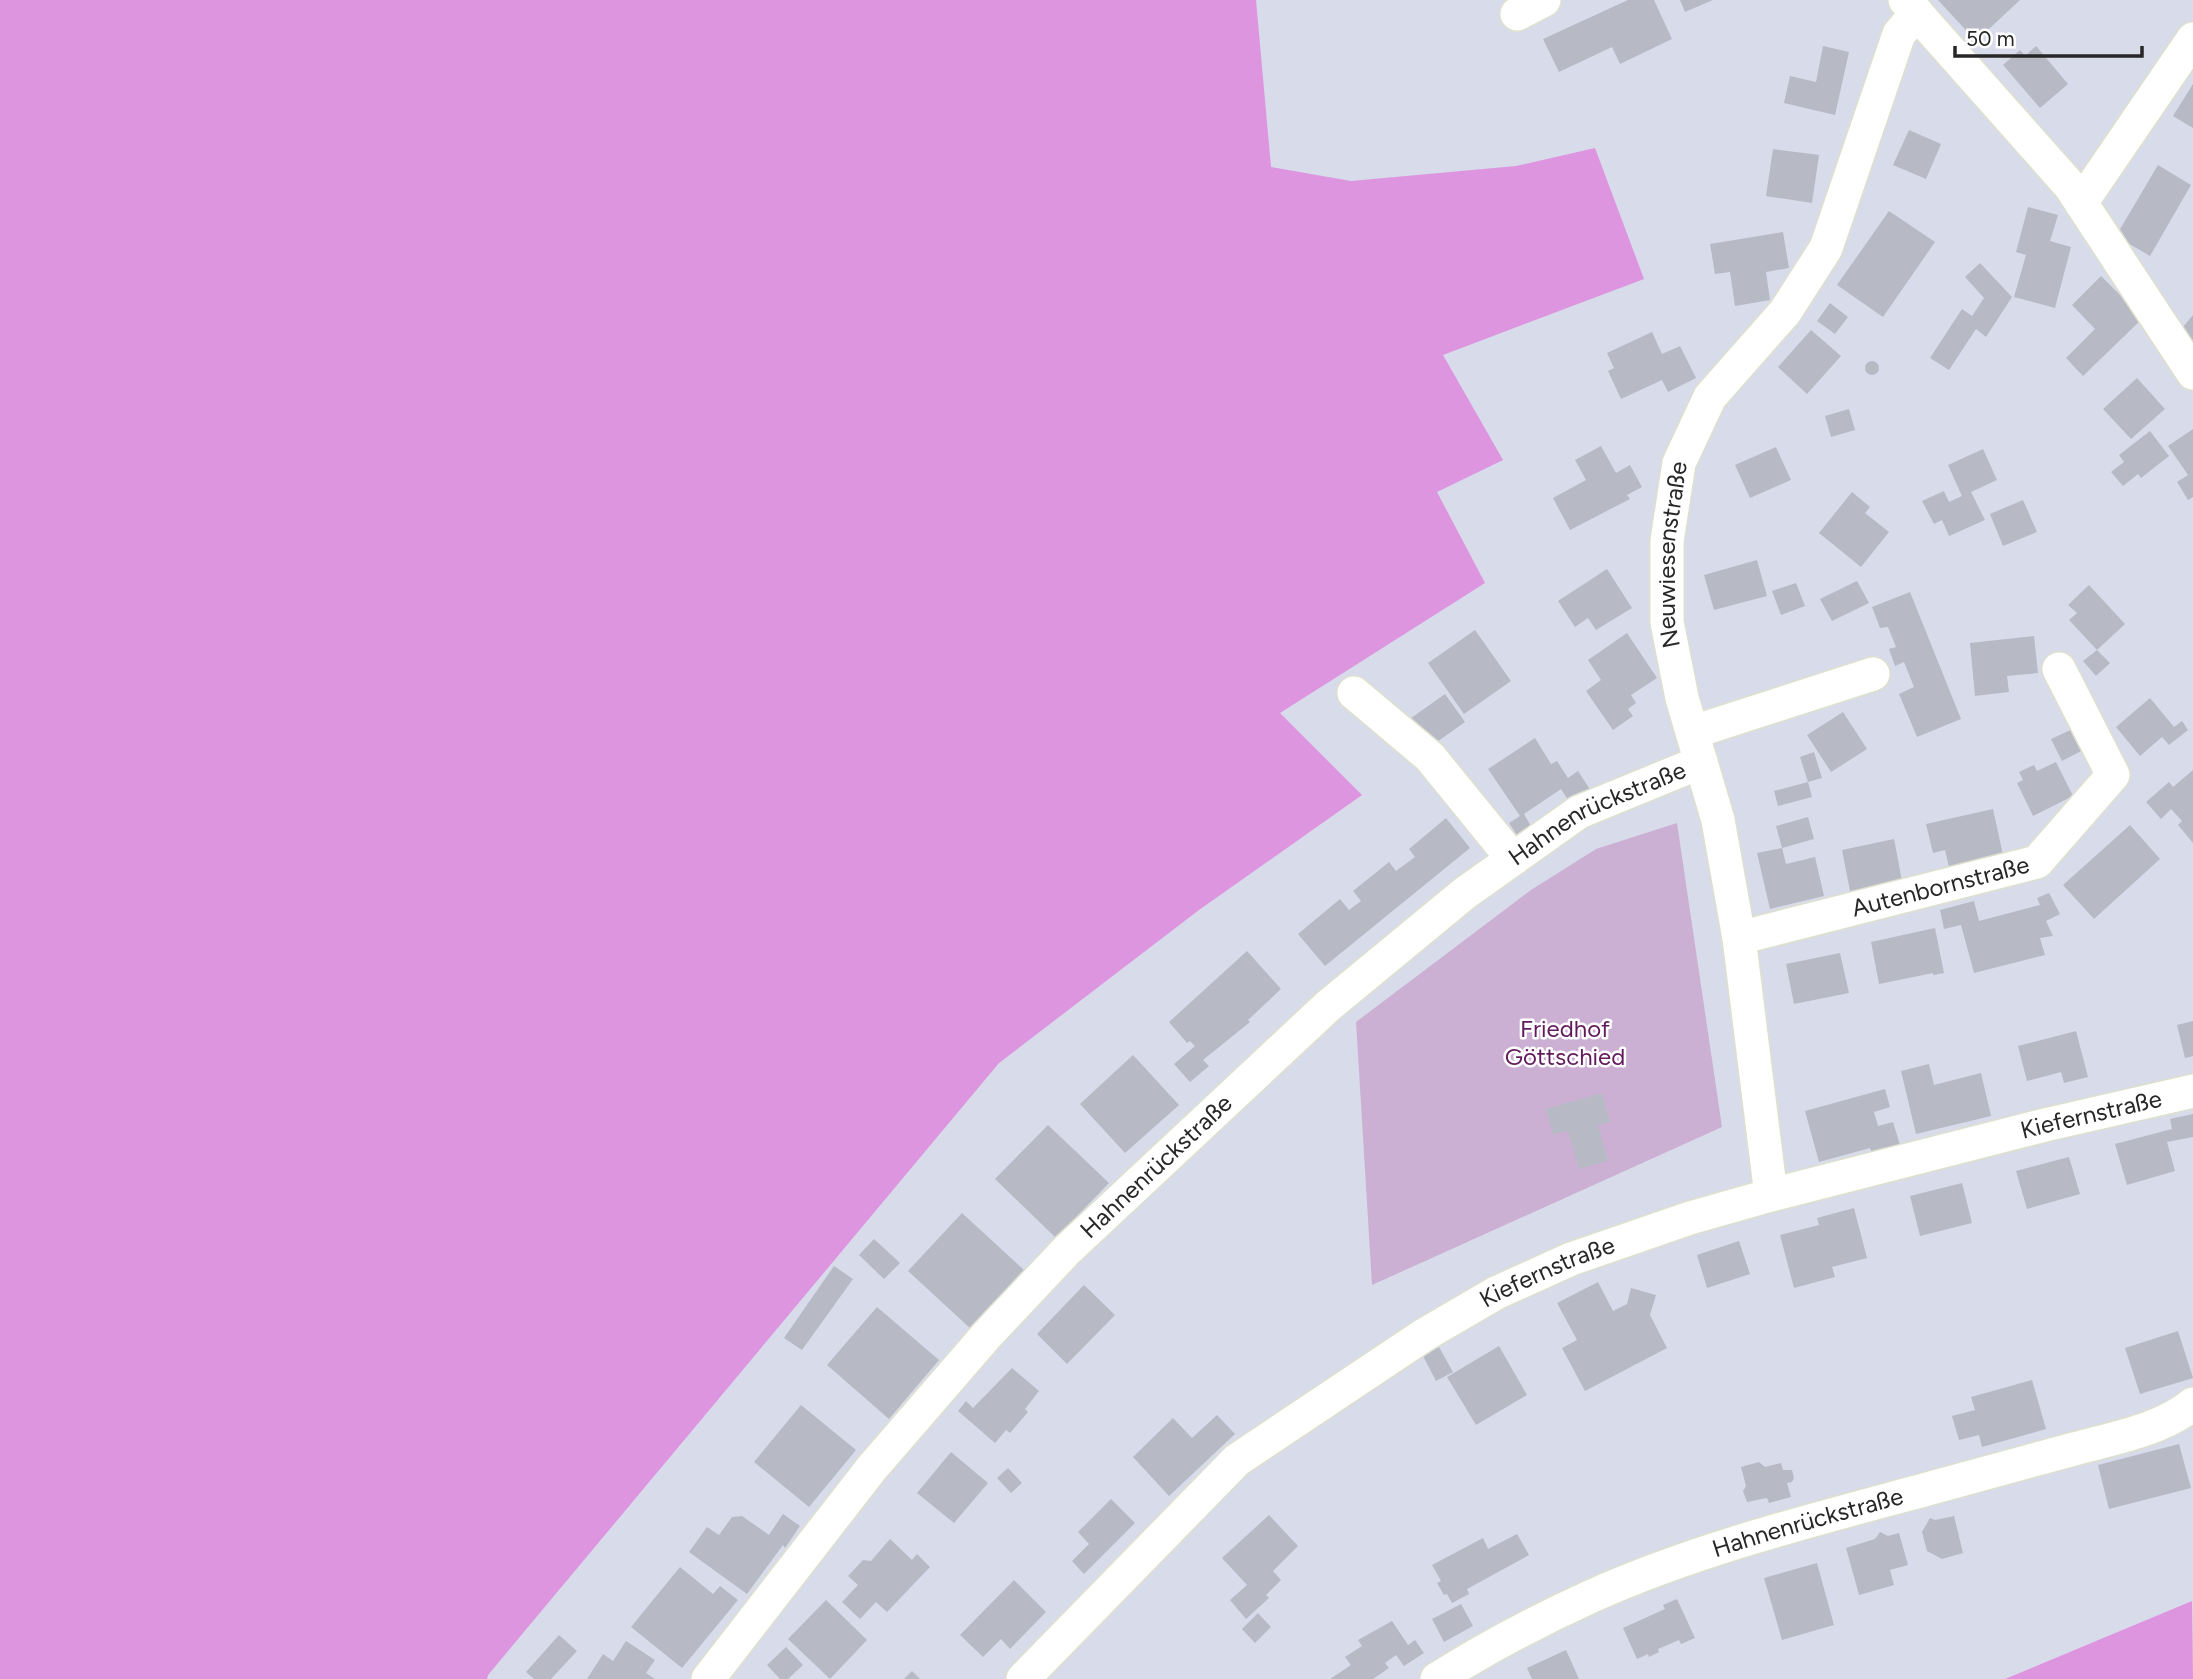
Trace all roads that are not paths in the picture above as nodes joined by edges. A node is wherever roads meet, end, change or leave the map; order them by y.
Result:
1 (1911, 7) edge
2 (2193, 39) edge
3 (2081, 203) junction
4 (2193, 373) edge
5 (2059, 669) dead end
6 (1873, 674) dead end
7 (1354, 693) dead end
8 (1697, 747) junction
9 (1513, 859) junction
10 (1739, 938) junction
11 (2193, 1091) edge
12 (1771, 1195) junction
13 (2193, 1404) edge
14 (708, 1679) edge
15 (1023, 1679) edge
16 (1437, 1679) edge

1 - 3 street
1 - 8 street, Neuwiesenstraße
2 - 3 street
3 - 4 street
5 - 10 street, Autenbornstraße
6 - 8 street, Hahnenrückstraße
7 - 9 street
8 - 9 street, Hahnenrückstraße
8 - 10 street, Neuwiesenstraße
9 - 14 street, Hahnenrückstraße
10 - 12 street, Neuwiesenstraße
11 - 12 street, Kiefernstraße
12 - 15 street, Kiefernstraße
13 - 16 street, Hahnenrückstraße

